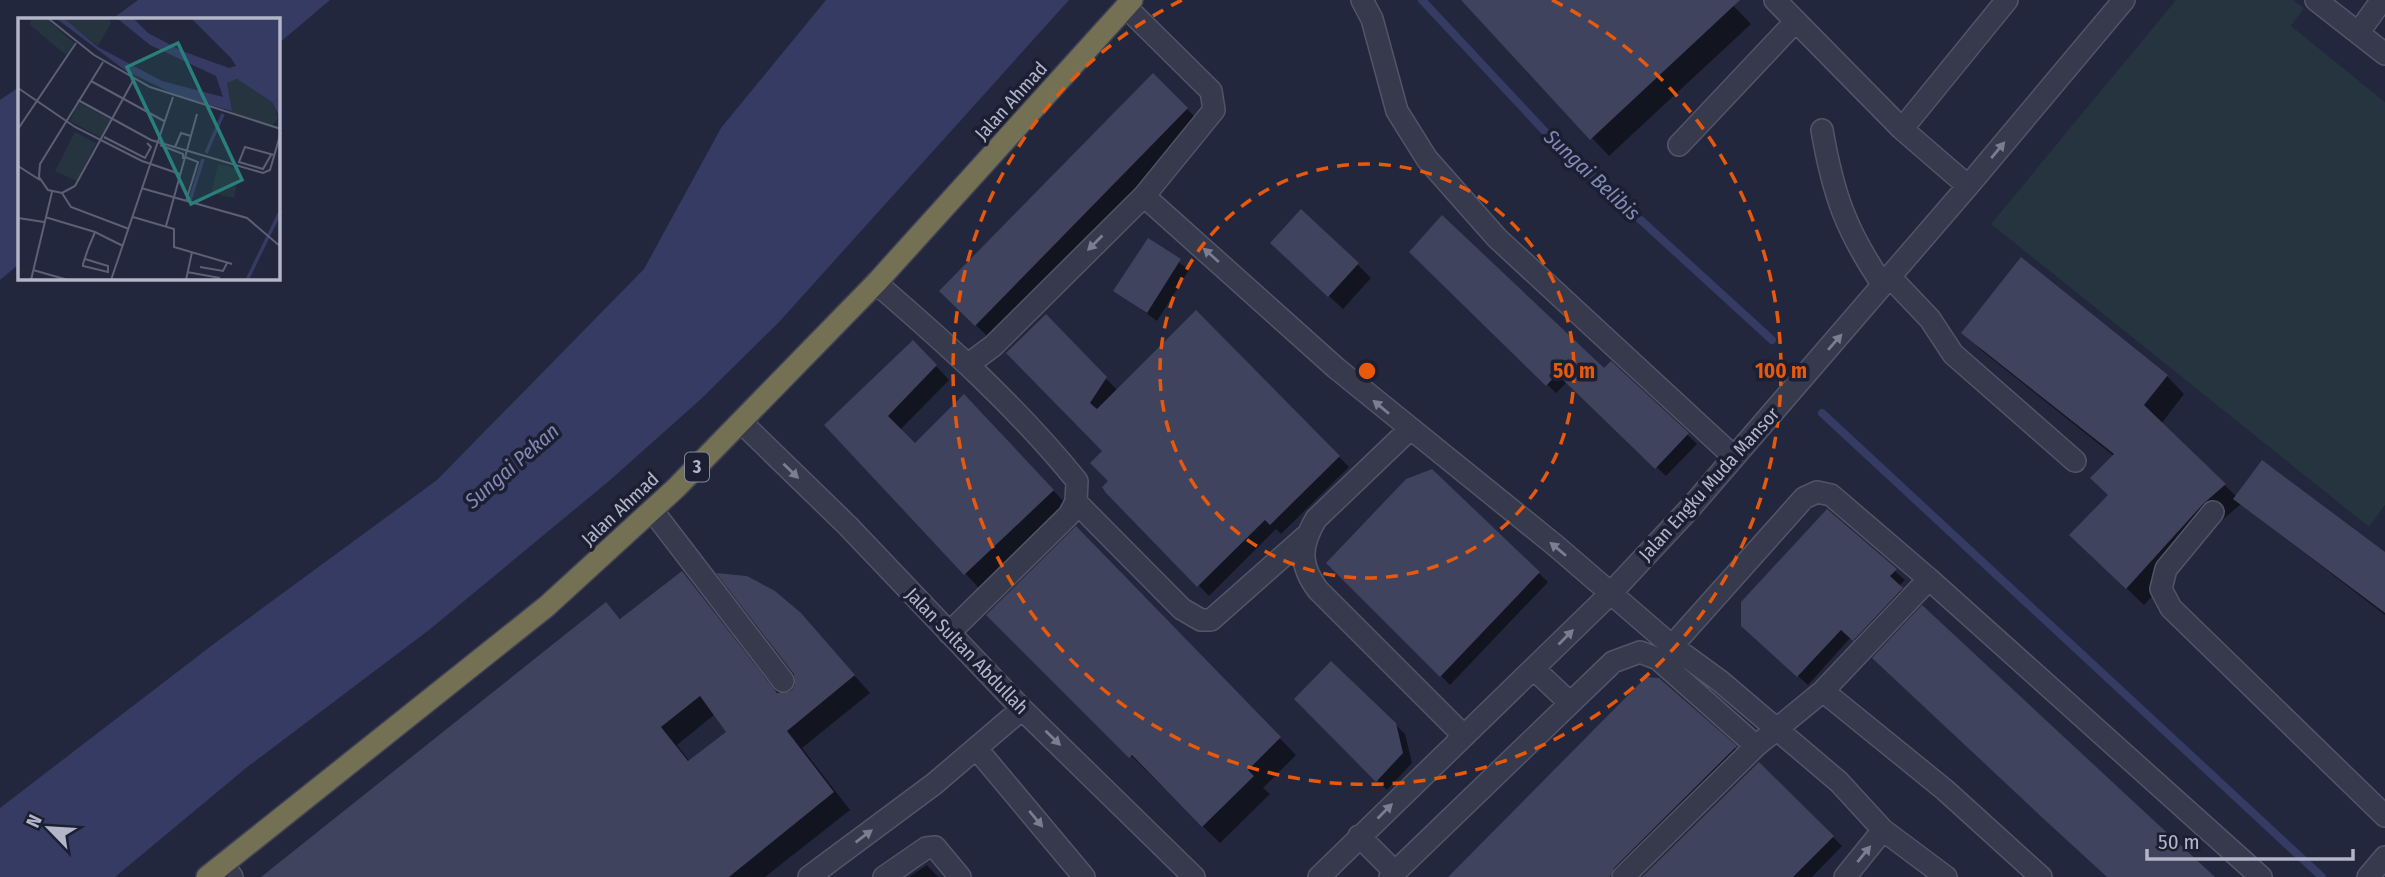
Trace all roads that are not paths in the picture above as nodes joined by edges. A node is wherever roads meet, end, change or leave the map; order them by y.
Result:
1 (1362, 0) edge
2 (2007, 0) edge
3 (2316, 0) edge
4 (2382, 0) edge
5 (1129, 3) edge
6 (2114, 4) edge
7 (1785, 7) edge
8 (2358, 33) junction
9 (2385, 54) edge
10 (1902, 129) junction
11 (1822, 130) dead end
12 (1679, 145) dead end
13 (1968, 187) junction
14 (1144, 196) junction
15 (1887, 281) junction
16 (876, 283) junction
17 (970, 363) junction
18 (742, 423) junction
19 (1409, 430) junction
20 (1734, 457) junction
21 (2075, 461) dead end
22 (1076, 502) junction
23 (652, 510) junction
24 (2213, 512) dead end
25 (1306, 536) junction
26 (1929, 579) junction
27 (1610, 594) junction
28 (949, 633) junction
29 (1672, 646) junction
30 (1534, 669) junction
31 (783, 681) dead end
32 (1823, 691) junction
33 (1570, 703) junction
34 (1022, 709) junction
35 (1776, 729) junction
36 (1462, 734) junction
37 (1756, 746) junction
38 (976, 748) junction
39 (2385, 816) edge
40 (1883, 830) junction
41 (1359, 836) junction
42 (2385, 857) edge
43 (221, 873) edge
44 (1393, 874) edge
45 (817, 875) edge
46 (884, 877) edge
47 (960, 877) edge
48 (1084, 877) edge
49 (1194, 877) edge
50 (1319, 877) edge
51 (1623, 877) edge
52 (1845, 877) edge
53 (1946, 877) edge
54 (2041, 877) edge
55 (2261, 877) edge
56 (2368, 877) edge

1 - 20 street
2 - 10 street
3 - 8 street
4 - 8 street
5 - 14 street
5 - 16 highway, Jalan Ahmad / 3
13 -> 6 street, Jalan Engku Muda Mansor
7 - 10 street
7 - 12 street
8 - 9 street
10 - 13 street
11 - 15 street
13 - 15 street, Jalan Engku Muda Mansor
14 -> 17 street
19 -> 14 street
20 -> 15 street, Jalan Engku Muda Mansor
15 - 21 street
16 - 17 street
16 - 18 highway, Jalan Ahmad / 3
17 - 22 street
18 - 23 highway, Jalan Ahmad / 3
18 -> 28 street, Jalan Sultan Abdullah
19 - 25 street
27 -> 19 street
20 - 27 street, Jalan Engku Muda Mansor
22 - 25 street
22 - 28 street
23 - 31 street
23 - 43 highway, Jalan Ahmad / 3
24 - 39 street
25 - 36 street
26 - 29 street
26 - 32 street
26 - 55 street
27 - 29 street
30 -> 27 street, Jalan Engku Muda Mansor
28 - 34 street, Jalan Sultan Abdullah
29 - 35 street
30 - 33 street
30 - 36 street, Jalan Engku Muda Mansor
32 - 35 street
32 - 54 street
33 - 37 street
33 - 44 street
34 - 38 street
34 -> 49 street, Jalan Sultan Abdullah
35 - 37 street
35 - 40 street
41 -> 36 street, Jalan Engku Muda Mansor
37 - 51 street
45 -> 38 street
38 -> 48 street
52 -> 40 street
40 - 53 street
41 - 44 street
41 - 50 street, Jalan Engku Muda Mansor
42 - 56 street
46 - 47 street

